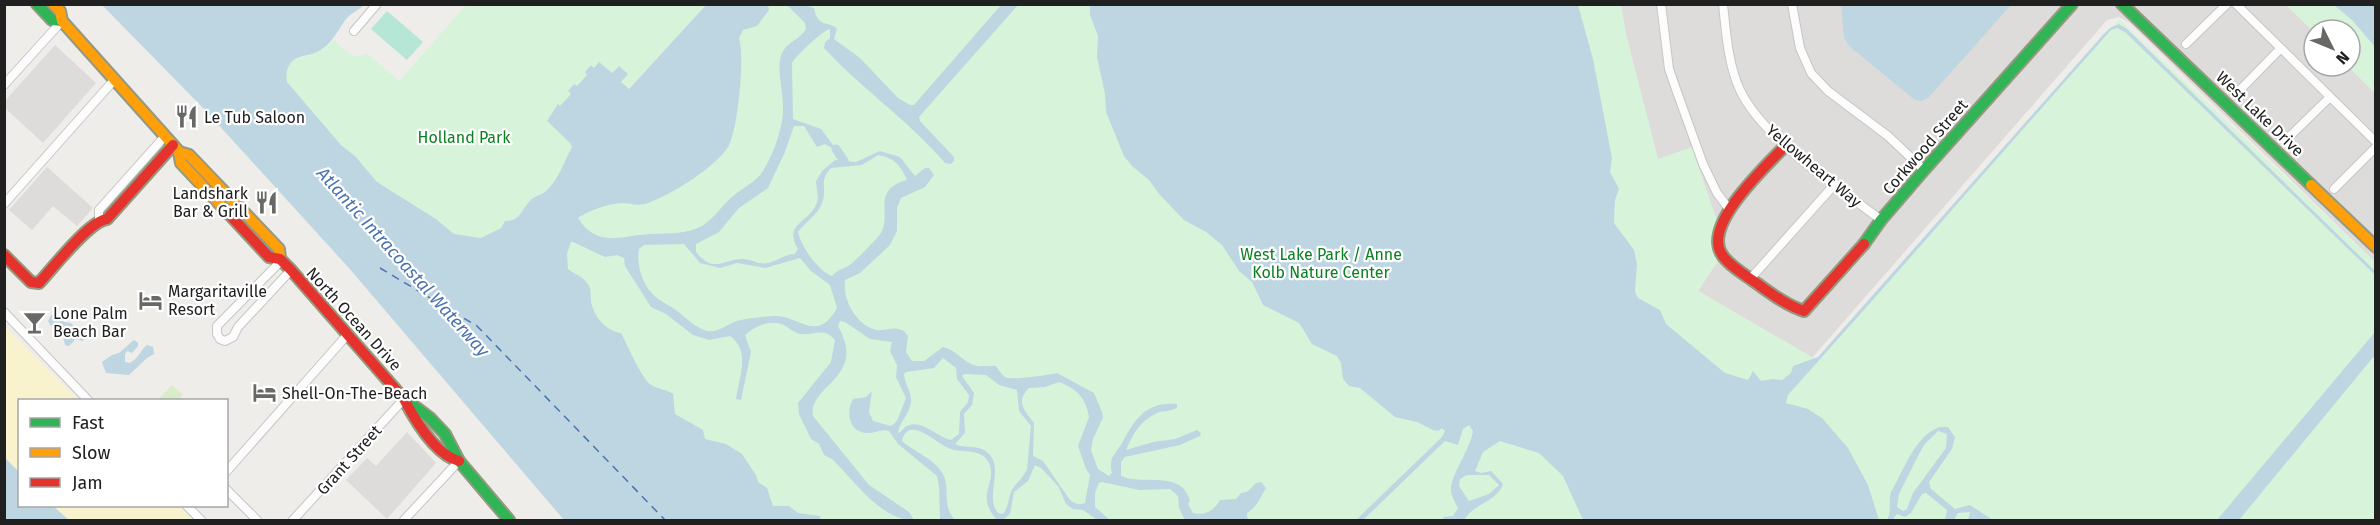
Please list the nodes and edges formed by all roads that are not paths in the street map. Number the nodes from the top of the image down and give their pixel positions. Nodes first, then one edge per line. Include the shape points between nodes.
1 (37, 4) edge
2 (53, 4) edge
3 (377, 4) edge
4 (1661, 4) edge
5 (1723, 4) edge
6 (1792, 4) edge
7 (2072, 4) edge
8 (2227, 4) edge
9 (2236, 4) edge
10 (2126, 5) edge
11 (62, 21) junction
12 (354, 31) dead end
13 (2187, 44) dead end
14 (2280, 49) junction
15 (115, 79) junction
16 (4, 85) edge
17 (2237, 93) dead end
18 (2330, 97) junction
19 (165, 136) junction
20 (2286, 140) dead end
21 (2376, 145) edge
22 (1785, 146) junction
23 (176, 148) junction
24 (1924, 170) junction
25 (1835, 184) junction
26 (2334, 189) dead end
27 (4, 204) edge
28 (1729, 209) junction
29 (99, 220) junction
30 (1881, 220) junction
31 (2376, 247) edge
32 (4, 255) edge
33 (281, 260) junction
34 (291, 270) junction
35 (1751, 278) junction
36 (4, 312) edge
37 (227, 318) junction
38 (238, 327) junction
39 (348, 334) junction
40 (87, 399) edge
41 (404, 399) junction
42 (459, 461) junction
43 (228, 470) edge
44 (228, 491) edge
45 (188, 507) edge
46 (201, 520) edge
47 (257, 520) edge
48 (293, 520) edge
49 (404, 520) edge
50 (509, 520) edge

1 - 11 street, North Ocean Drive via 52,20
2 - 11 street, North Ocean Drive
3 - 12 street
4 - 28 street via 1669,69 1703,164
5 - 22 street, Yellowheart Way via 1740,90 1752,111
6 - 24 street via 1800,48 1811,73
7 - 24 street, Corkwood Street
8 - 13 street
9 - 14 street
10 - 31 street, West Lake Drive
11 - 15 street, North Ocean Drive
11 - 16 street
14 - 17 street
14 - 18 street
15 - 19 street, North Ocean Drive
15 - 27 street
18 - 20 street
18 - 21 street
19 - 23 street, North Ocean Drive
19 - 29 street via 99,210
21 - 26 street
22 - 25 street, Yellowheart Way
22 - 28 street
23 - 29 street via 107,219
23 - 33 street, North Ocean Drive via 182,163 269,257
24 - 30 street, Corkwood Street
25 - 30 street, Yellowheart Way
25 - 35 street
28 - 35 street via 1720,224 1719,250
29 - 32 street via 37,284
30 - 35 street, Corkwood Street via 1861,249 1804,311
33 - 34 street, North Ocean Drive
33 - 37 street
34 - 38 street
34 - 39 street, North Ocean Drive
36 - 40 street
37 - 38 street
37 - 38 street via 216,328 220,339 230,339
39 - 41 street, North Ocean Drive
39 - 43 street
41 - 42 street, North Ocean Drive via 424,412 456,450
41 - 48 street, Grant Street
42 - 49 street
42 - 50 street, North Ocean Drive
44 - 47 street
45 - 46 street

